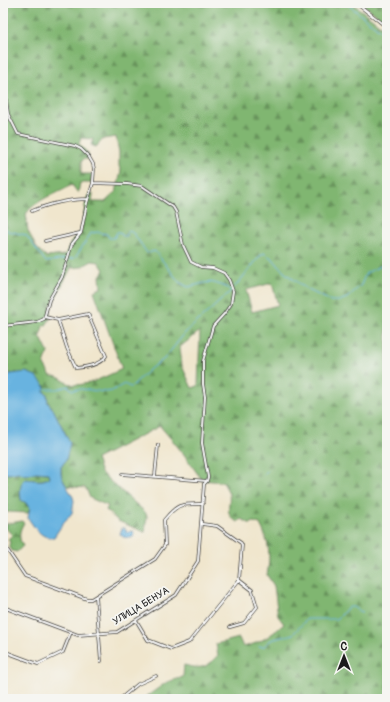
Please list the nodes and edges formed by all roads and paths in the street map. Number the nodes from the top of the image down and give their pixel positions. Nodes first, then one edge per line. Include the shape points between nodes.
1 (356, 3) edge
2 (387, 27) edge
3 (3, 56) edge
4 (93, 183) junction
5 (88, 199) junction
6 (32, 211) dead end
7 (81, 233) junction
8 (45, 241) dead end
9 (45, 317) junction
10 (58, 320) junction
11 (3, 326) edge
12 (158, 445) dead end
13 (122, 474) dead end
14 (155, 476) junction
15 (207, 481) junction
16 (203, 504) junction
17 (202, 524) junction
18 (3, 546) edge
19 (239, 580) junction
20 (96, 596) junction
21 (4, 607) edge
22 (3, 613) edge
23 (136, 620) junction
24 (230, 627) dead end
25 (71, 632) junction
26 (99, 633) junction
27 (3, 651) edge
28 (101, 661) dead end
29 (156, 676) dead end
30 (120, 699) edge

1 - 2 street
3 - 4 street via 8,114 18,134 70,144 81,149 93,164
4 - 5 street
4 - 15 street via 142,186 173,207 183,245 191,262 202,267 218,269 230,283 233,294 230,304 213,326 203,361 205,397 202,443
5 - 6 street via 47,205
5 - 7 street
7 - 8 street
7 - 9 street via 72,244 62,277 49,300
9 - 10 street
9 - 11 street via 37,322
10 - 10 street via 76,368 94,365 105,358 88,314
12 - 14 street
13 - 14 street
14 - 15 street
15 - 16 street, УЛИЦА БЕНУА via 204,484
16 - 17 street, УЛИЦА БЕНУА
16 - 20 street via 178,506 164,520 165,545 155,559
17 - 19 street via 217,526 241,543
17 - 23 street, УЛИЦА БЕНУА via 198,560 176,595
18 - 20 street via 25,576 87,599
19 - 23 street via 189,642 171,649 148,640
19 - 24 street via 252,590 257,607 244,623
20 - 26 street
21 - 22 street
21 - 25 street, УЛИЦА БЕНУА
23 - 26 street, УЛИЦА БЕНУА via 117,632
25 - 26 street, УЛИЦА БЕНУА via 78,635
25 - 27 street via 63,652 38,664
26 - 28 street
29 - 30 street via 138,684

